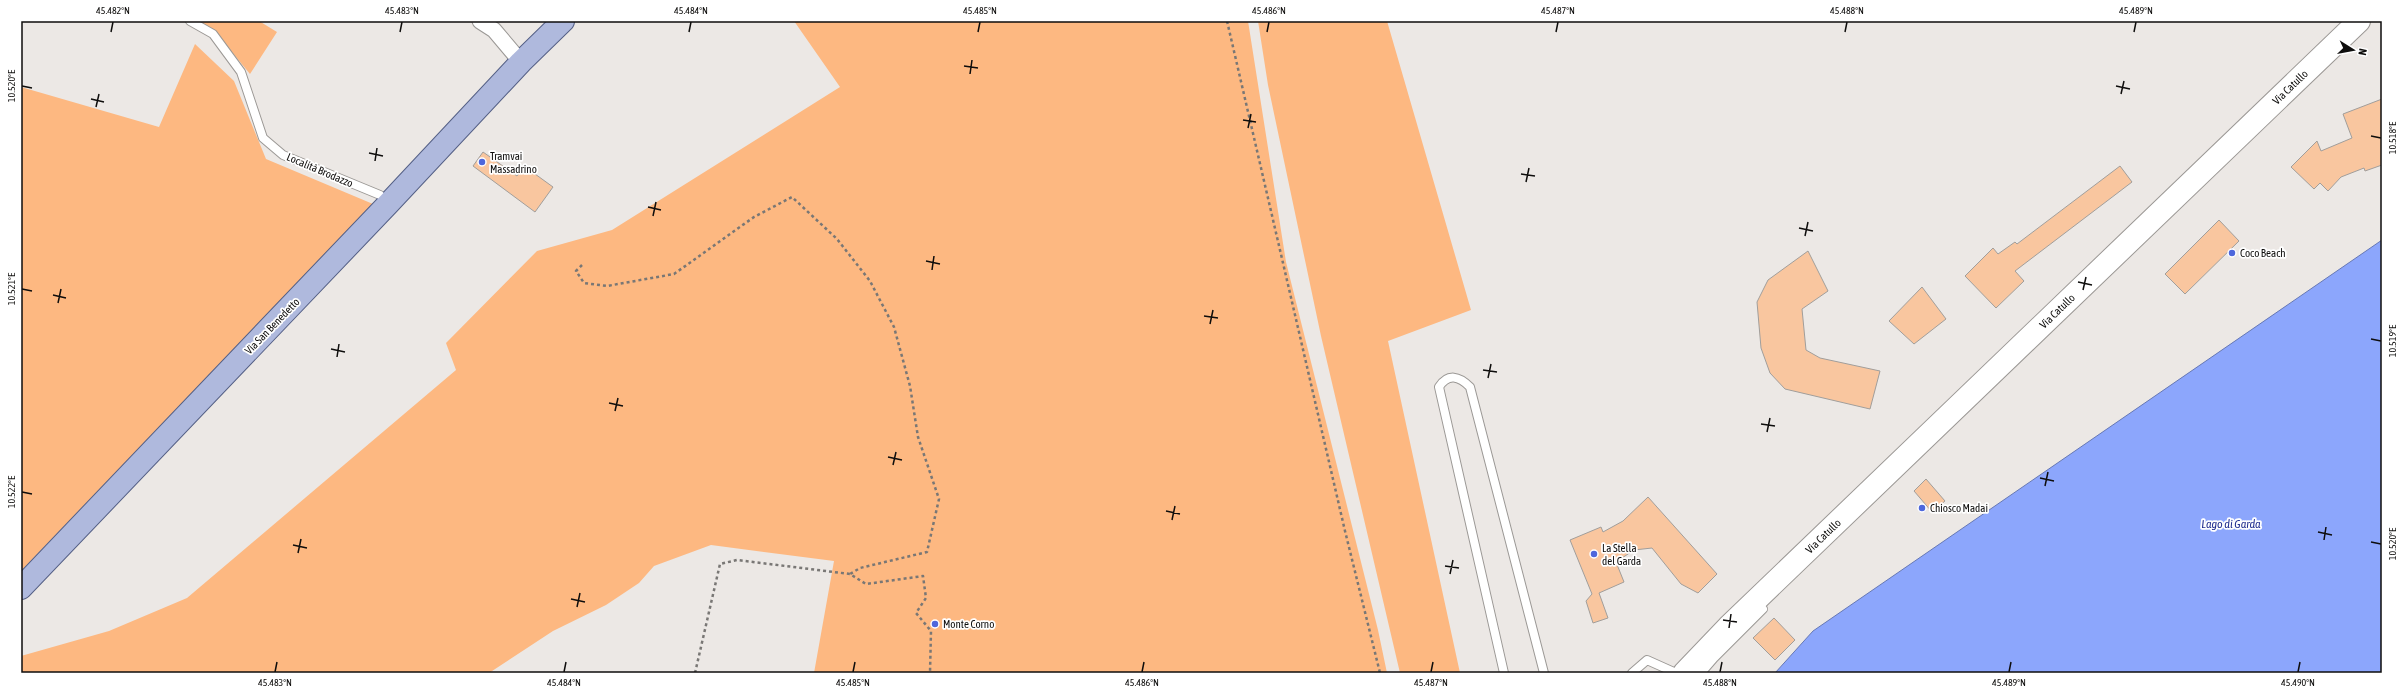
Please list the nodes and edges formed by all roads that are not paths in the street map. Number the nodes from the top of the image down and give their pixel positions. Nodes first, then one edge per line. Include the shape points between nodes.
1 (190, 21) edge
2 (480, 21) edge
3 (563, 21) edge
4 (2359, 21) edge
5 (518, 59) junction
6 (384, 199) junction
7 (21, 588) edge
8 (1763, 609) dead end
9 (1710, 654) junction
10 (1504, 673) edge
11 (1544, 673) edge
12 (1632, 673) edge
13 (1676, 673) edge
14 (1684, 673) edge
15 (1701, 673) edge

1 - 6 lane, Località Brodazzo via 213,34 241,72 263,138 283,155
2 - 5 street via 494,30
3 - 5 main road, Via San Benedetto
4 - 9 street, Via Catullo via 1772,585
5 - 6 main road, Via San Benedetto
6 - 7 main road, Via San Benedetto
8 - 9 lane
9 - 14 street, Via Catullo
9 - 15 lane
10 - 11 lane via 1439,387 1452,376 1462,378 1470,387
12 - 13 lane via 1646,660

